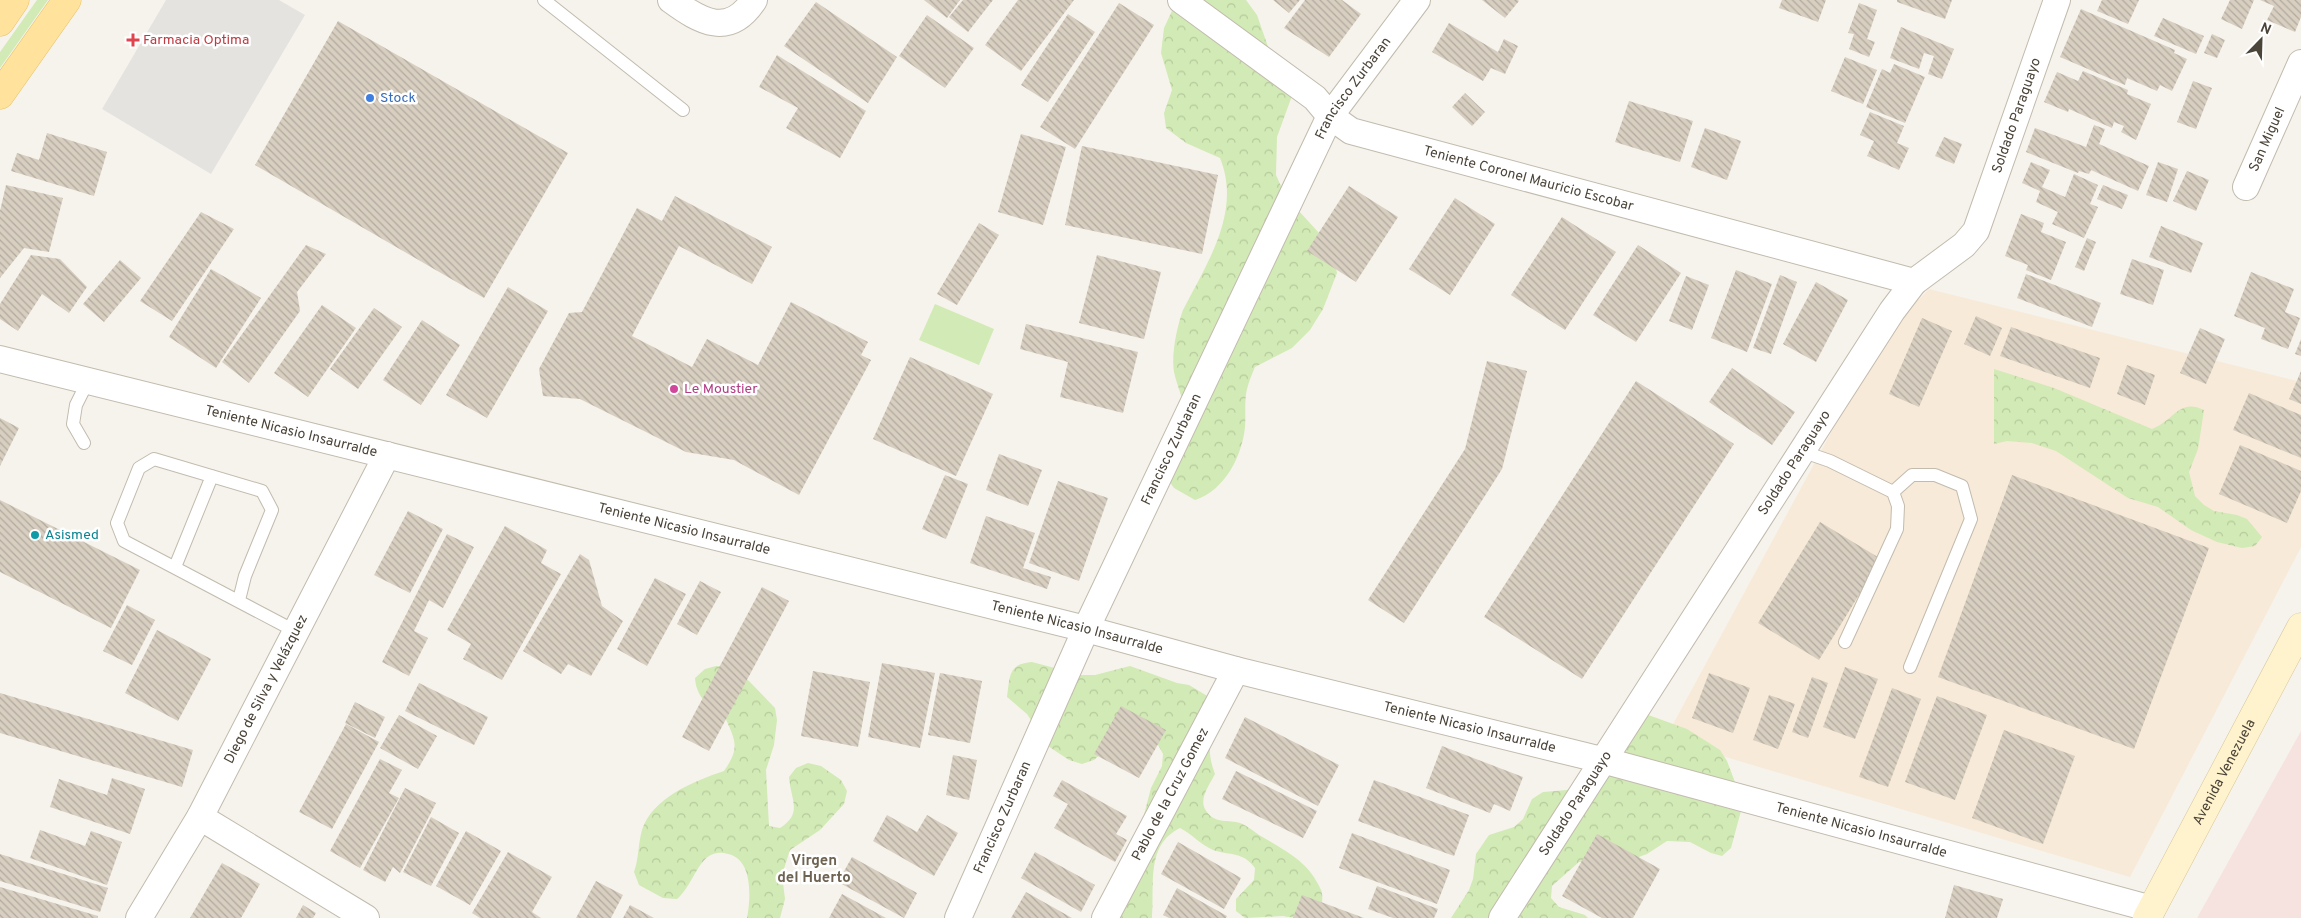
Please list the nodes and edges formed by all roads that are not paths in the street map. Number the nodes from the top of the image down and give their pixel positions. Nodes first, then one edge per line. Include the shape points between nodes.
1 (15, 0) edge
2 (66, 0) edge
3 (544, 0) edge
4 (671, 0) edge
5 (754, 0) edge
6 (1181, 0) edge
7 (1417, 0) edge
8 (2057, 0) edge
9 (0, 22) edge
10 (2301, 63) edge
11 (0, 95) edge
12 (683, 110) dead end
13 (1330, 116) junction
14 (2246, 187) dead end
15 (1914, 282) junction
16 (0, 359) edge
17 (88, 381) junction
18 (84, 442) dead end
19 (1801, 451) junction
20 (387, 455) junction
21 (212, 476) junction
22 (1893, 492) junction
23 (175, 567) junction
24 (239, 600) junction
25 (2301, 627) edge
26 (1086, 629) junction
27 (296, 631) junction
28 (1844, 642) dead end
29 (1910, 667) dead end
30 (1236, 670) junction
31 (1602, 760) junction
32 (200, 817) junction
33 (2149, 913) edge
34 (138, 918) edge
35 (366, 918) edge
36 (958, 918) edge
37 (1105, 918) edge
38 (1502, 918) edge

1 - 9 main road
2 - 11 main road
3 - 12 lane
4 - 5 street via 706,21 724,23 745,13
6 - 13 street, Teniente Coronel Mauricio Escobar via 1315,98
7 - 13 street, Francisco Zurbaran
8 - 15 street, Soldado Paraguayo via 1976,231 1964,246
10 - 14 street, San Miguel
13 - 15 street, Teniente Coronel Mauricio Escobar via 1351,131
13 - 26 street, Francisco Zurbaran
15 - 19 street, Soldado Paraguayo
16 - 17 street, Teniente Nicasio Insaurralde
17 - 18 lane via 76,405 74,424
17 - 20 street, Teniente Nicasio Insaurralde
19 - 22 lane
19 - 31 street, Soldado Paraguayo
20 - 26 street, Teniente Nicasio Insaurralde
20 - 27 street, Diego de Silva y Velázquez
21 - 23 lane
21 - 23 lane via 154,459 139,468 117,522 124,541
21 - 24 lane via 262,491 272,510 245,576
22 - 28 lane via 1898,506 1897,529
22 - 29 lane via 1912,475 1935,475 1962,486 1971,519
23 - 24 lane
24 - 27 lane
25 - 33 main road, Avenida Venezuela
26 - 30 street, Teniente Nicasio Insaurralde
26 - 36 street, Francisco Zurbaran
27 - 32 street, Diego de Silva y Velázquez
30 - 31 street, Teniente Nicasio Insaurralde
30 - 37 street, Pablo de la Cruz Gomez
31 - 33 street, Teniente Nicasio Insaurralde
31 - 38 street, Soldado Paraguayo
32 - 34 street, Diego de Silva y Velázquez
32 - 35 street

